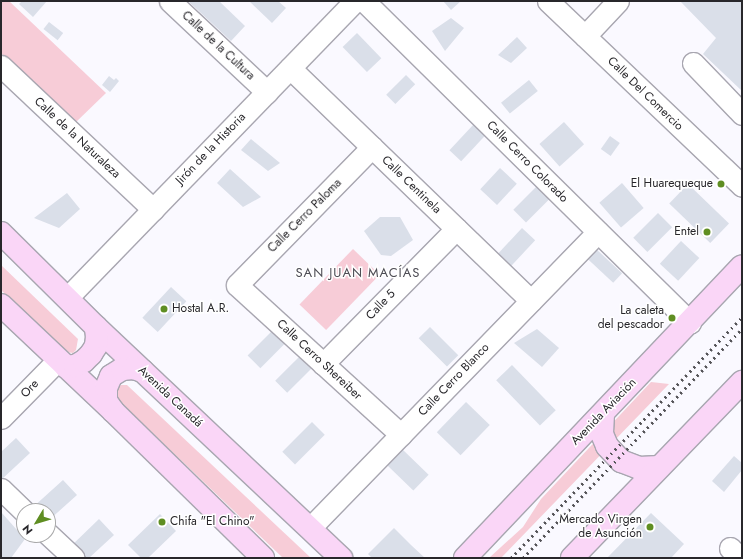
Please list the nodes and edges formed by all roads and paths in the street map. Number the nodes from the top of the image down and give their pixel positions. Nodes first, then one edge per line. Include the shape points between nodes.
1 (170, 1) edge
2 (355, 1) edge
3 (364, 1) edge
4 (548, 1) edge
5 (618, 1) edge
6 (585, 36) junction
7 (693, 63) dead end
8 (1, 66) edge
9 (290, 68) junction
10 (267, 92) junction
11 (742, 114) edge
12 (372, 148) junction
13 (740, 182) edge
14 (153, 209) junction
15 (456, 229) junction
16 (598, 232) junction
17 (1, 233) edge
18 (742, 266) edge
19 (237, 285) joint
20 (67, 298) junction
21 (531, 301) junction
22 (1, 305) edge
23 (690, 322) junction
24 (96, 327) junction
25 (62, 363) junction
26 (323, 364) junction
27 (143, 371) junction
28 (742, 382) edge
29 (113, 411) junction
30 (603, 414) junction
31 (1, 418) edge
32 (401, 435) junction
33 (659, 467) junction
34 (1, 489) edge
35 (16, 503) edge
36 (310, 528) junction
37 (56, 541) edge
38 (74, 558) edge
39 (263, 558) edge
40 (341, 558) edge
41 (465, 558) edge
42 (572, 558) edge

1 - 10 street, Calle de la Cultura
2 - 9 street, Jirón de la Historia
3 - 16 street, Calle Cerro Colorado
4 - 6 street, Calle Del Comercio
5 - 6 street
6 - 13 street, Calle Del Comercio
7 - 11 street
8 - 14 street, Calle de la Naturaleza
9 - 10 street, Jirón de la Historia
9 - 12 street, Calle Centinela
10 - 14 street, Jirón de la Historia
12 - 15 street, Calle Centinela
12 - 19 street, Calle Cerro Paloma
14 - 20 street, Jirón de la Historia
15 - 21 street, Calle Centinela
15 - 26 street, Calle 5
16 - 21 street, Calle Cerro Blanco
16 - 23 street, Calle Cerro Colorado
17 - 20 main road, Avenida Canadá
18 - 23 main road, Avenida Aviación
19 - 26 street, Calle Cerro Shereiber
20 - 24 main road, Avenida Canadá
21 - 32 street, Calle Cerro Blanco
22 - 25 main road
23 - 30 main road, Avenida Aviación
24 - 25 main road via 98,337 91,354 76,366
24 - 27 main road, Avenida Canadá
25 - 29 main road
25 - 31 street, Ore
26 - 32 street, Calle Cerro Shereiber
27 - 29 main road via 133,368 122,369 111,376 106,388 106,401
27 - 36 main road, Avenida Canadá
28 - 33 main road
29 - 39 main road
30 - 33 main road via 602,434 607,446 621,461 639,468
30 - 41 main road, Avenida Aviación
32 - 36 street, Calle Cerro Blanco
33 - 42 main road
34 - 35 street
36 - 40 main road, Avenida Canadá
37 - 38 street

